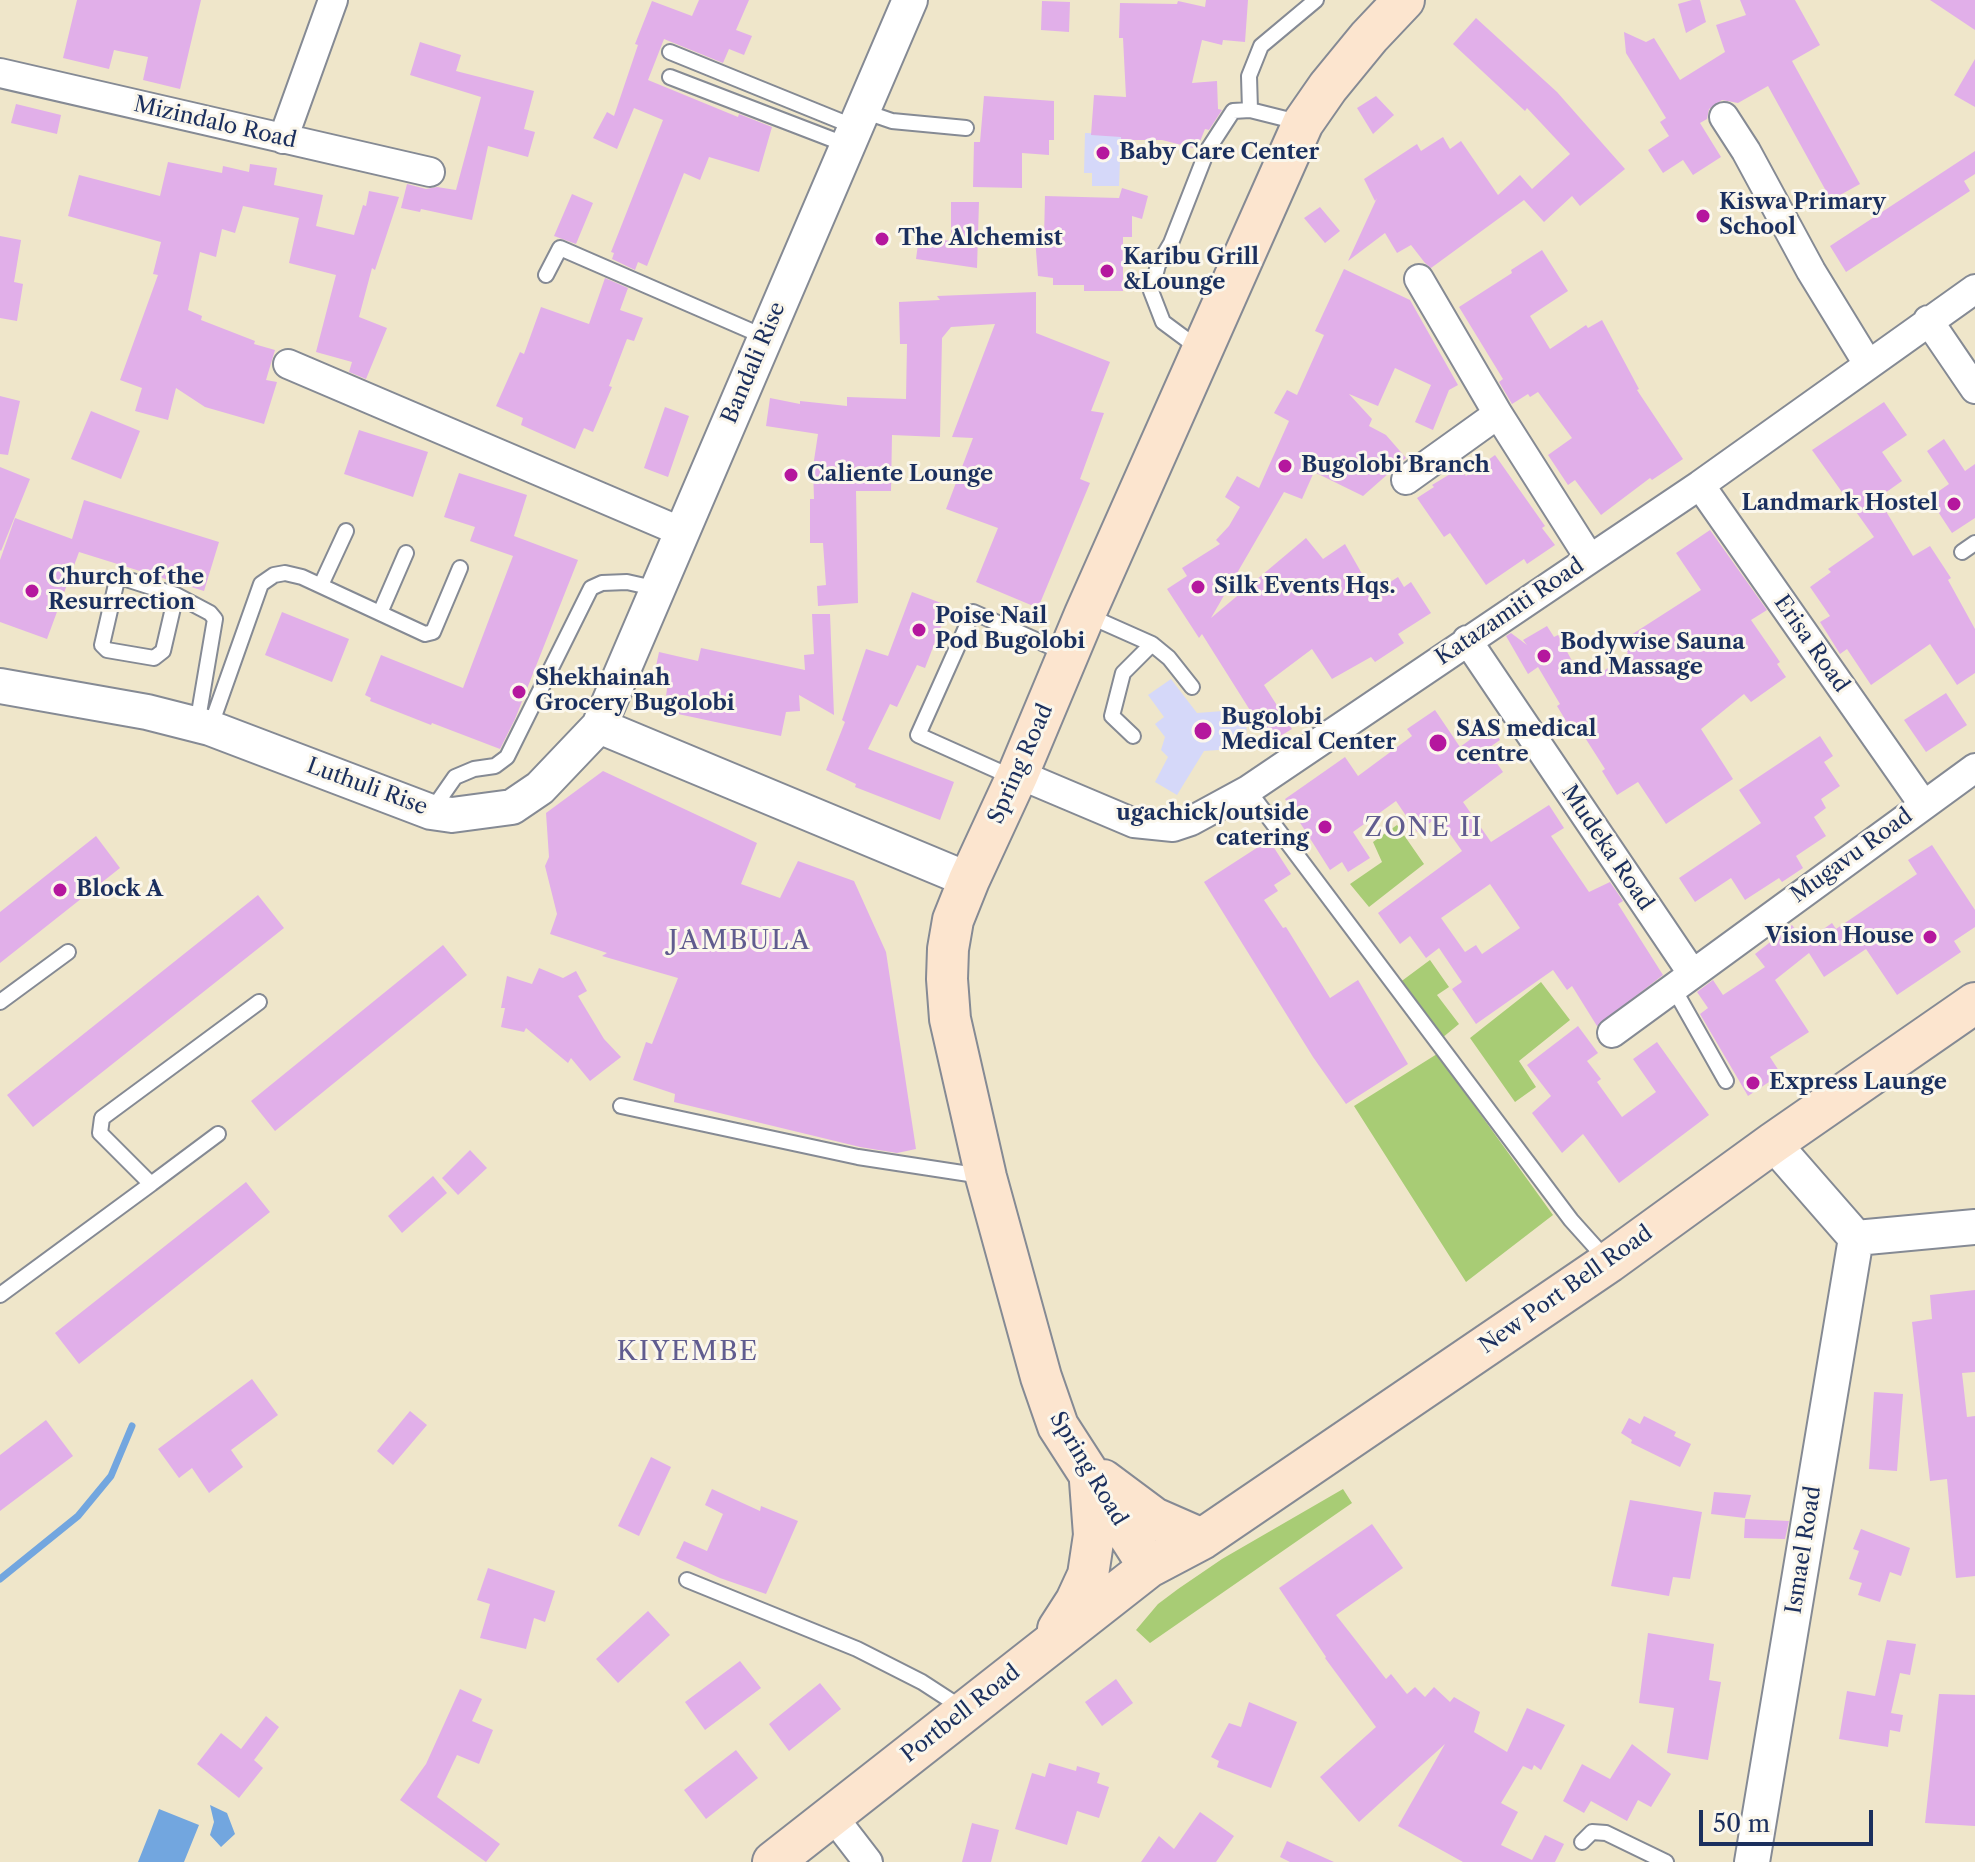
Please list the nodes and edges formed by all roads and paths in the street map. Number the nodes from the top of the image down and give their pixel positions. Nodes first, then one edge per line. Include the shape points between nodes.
1 (333, 0) edge
2 (910, 0) edge
3 (1316, 0) edge
4 (1404, 0) edge
5 (670, 52) dead end
6 (0, 73) edge
7 (670, 77) dead end
8 (1250, 110) junction
9 (1724, 117) dead end
10 (1303, 123) junction
11 (855, 128) junction
12 (966, 128) dead end
13 (283, 139) junction
14 (430, 172) dead end
15 (546, 275) dead end
16 (1419, 279) dead end
17 (1975, 289) edge
18 (1928, 320) junction
19 (765, 337) junction
20 (1201, 351) junction
21 (288, 364) dead end
22 (1868, 364) junction
23 (1975, 389) edge
24 (1498, 414) junction
25 (1406, 480) dead end
26 (1700, 485) junction
27 (346, 531) dead end
28 (682, 532) junction
29 (1975, 543) edge
30 (1962, 552) dead end
31 (406, 553) dead end
32 (1590, 559) junction
33 (460, 568) dead end
34 (321, 585) junction
35 (658, 589) junction
36 (176, 595) junction
37 (380, 613) junction
38 (1085, 614) junction
39 (1467, 640) junction
40 (1152, 644) junction
41 (1068, 655) junction
42 (0, 686) edge
43 (1192, 687) dead end
44 (203, 726) junction
45 (599, 726) junction
46 (1133, 736) dead end
47 (1975, 768) edge
48 (1017, 777) junction
49 (1248, 790) junction
50 (1923, 804) junction
51 (431, 812) junction
52 (969, 880) junction
53 (68, 952) dead end
54 (1683, 981) junction
55 (0, 1002) edge
56 (259, 1002) dead end
57 (1975, 1003) edge
58 (1612, 1033) dead end
59 (1726, 1081) dead end
60 (621, 1106) dead end
61 (218, 1134) dead end
62 (1773, 1143) junction
63 (986, 1177) junction
64 (151, 1184) junction
65 (1975, 1227) edge
66 (1856, 1238) junction
67 (1609, 1262) junction
68 (0, 1295) edge
69 (1084, 1469) junction
70 (1202, 1539) junction
71 (1149, 1567) junction
72 (687, 1580) dead end
73 (1045, 1649) junction
74 (966, 1710) junction
75 (831, 1814) junction
76 (1582, 1842) dead end
77 (773, 1862) edge
78 (868, 1862) edge
79 (1666, 1862) edge
80 (1752, 1862) edge

1 - 13 street
2 - 11 street, Bandali Rise
3 - 8 lane via 1261,46 1249,76
4 - 10 main road, Spring Road
5 - 11 lane
6 - 13 street, Mizindalo Road
7 - 11 lane
8 - 10 lane
8 - 20 lane via 1233,111 1207,151 1151,291 1163,322
9 - 22 street
10 - 20 main road, Spring Road
11 - 12 lane via 892,121
11 - 19 street, Bandali Rise
13 - 14 street, Mizindalo Road
15 - 19 lane via 560,248
16 - 24 street
17 - 18 street, Katazamiti Road
18 - 22 street, Katazamiti Road
18 - 23 street
19 - 28 street, Bandali Rise
20 - 38 main road, Spring Road
21 - 28 street
22 - 26 street, Katazamiti Road
24 - 25 street
24 - 32 street
26 - 32 street, Katazamiti Road
26 - 50 street, Erisa Road
27 - 34 lane
28 - 35 street, Bandali Rise
29 - 30 lane
31 - 37 lane
32 - 39 street, Katazamiti Road
33 - 37 lane via 433,632 425,634
34 - 37 lane
34 - 44 lane via 285,573 261,584
35 - 45 street, Bandali Rise
35 - 51 lane via 627,582 591,588 507,757 495,766 455,777
36 - 36 lane via 163,651 154,658 102,645 117,580
36 - 44 lane via 215,619
38 - 40 lane
38 - 41 main road, Spring Road
39 - 49 street, Katazamiti Road
39 - 54 street, Mudeka Road
40 - 43 lane
40 - 46 lane via 1123,673 1112,716
41 - 48 main road, Spring Road
41 - 48 lane via 973,612 918,735
42 - 44 street, Luthuli Rise
44 - 51 street, Luthuli Rise
45 - 51 street, Luthuli Rise via 540,788 512,807 452,815
45 - 52 street
47 - 50 street, Mugavu Road
48 - 49 street, Katazamiti Road via 1157,827 1191,821
48 - 52 main road, Spring Road
49 - 67 lane via 1571,1220
50 - 54 street, Mugavu Road
52 - 63 main road, Spring Road via 953,920 947,979 950,1019
53 - 55 lane
54 - 58 street
54 - 59 lane
56 - 64 lane via 102,1118 100,1133
57 - 62 main road, New Port Bell Road
60 - 63 lane via 858,1157
61 - 64 lane
62 - 66 street
62 - 67 main road, New Port Bell Road
63 - 69 main road, Spring Road via 1041,1377 1058,1426
64 - 68 lane
65 - 66 street
66 - 80 street, Ismael Road
67 - 70 main road, New Port Bell Road
69 - 70 main road via 1154,1518
69 - 71 main road, Spring Road
69 - 73 main road via 1094,1535 1088,1575
70 - 71 main road, New Port Bell Road
71 - 73 main road, Portbell Road
72 - 74 lane via 857,1649
73 - 74 main road, Portbell Road
74 - 75 main road, Portbell Road
75 - 77 main road, Portbell Road
75 - 78 street
76 - 79 lane via 1592,1832 1606,1833

